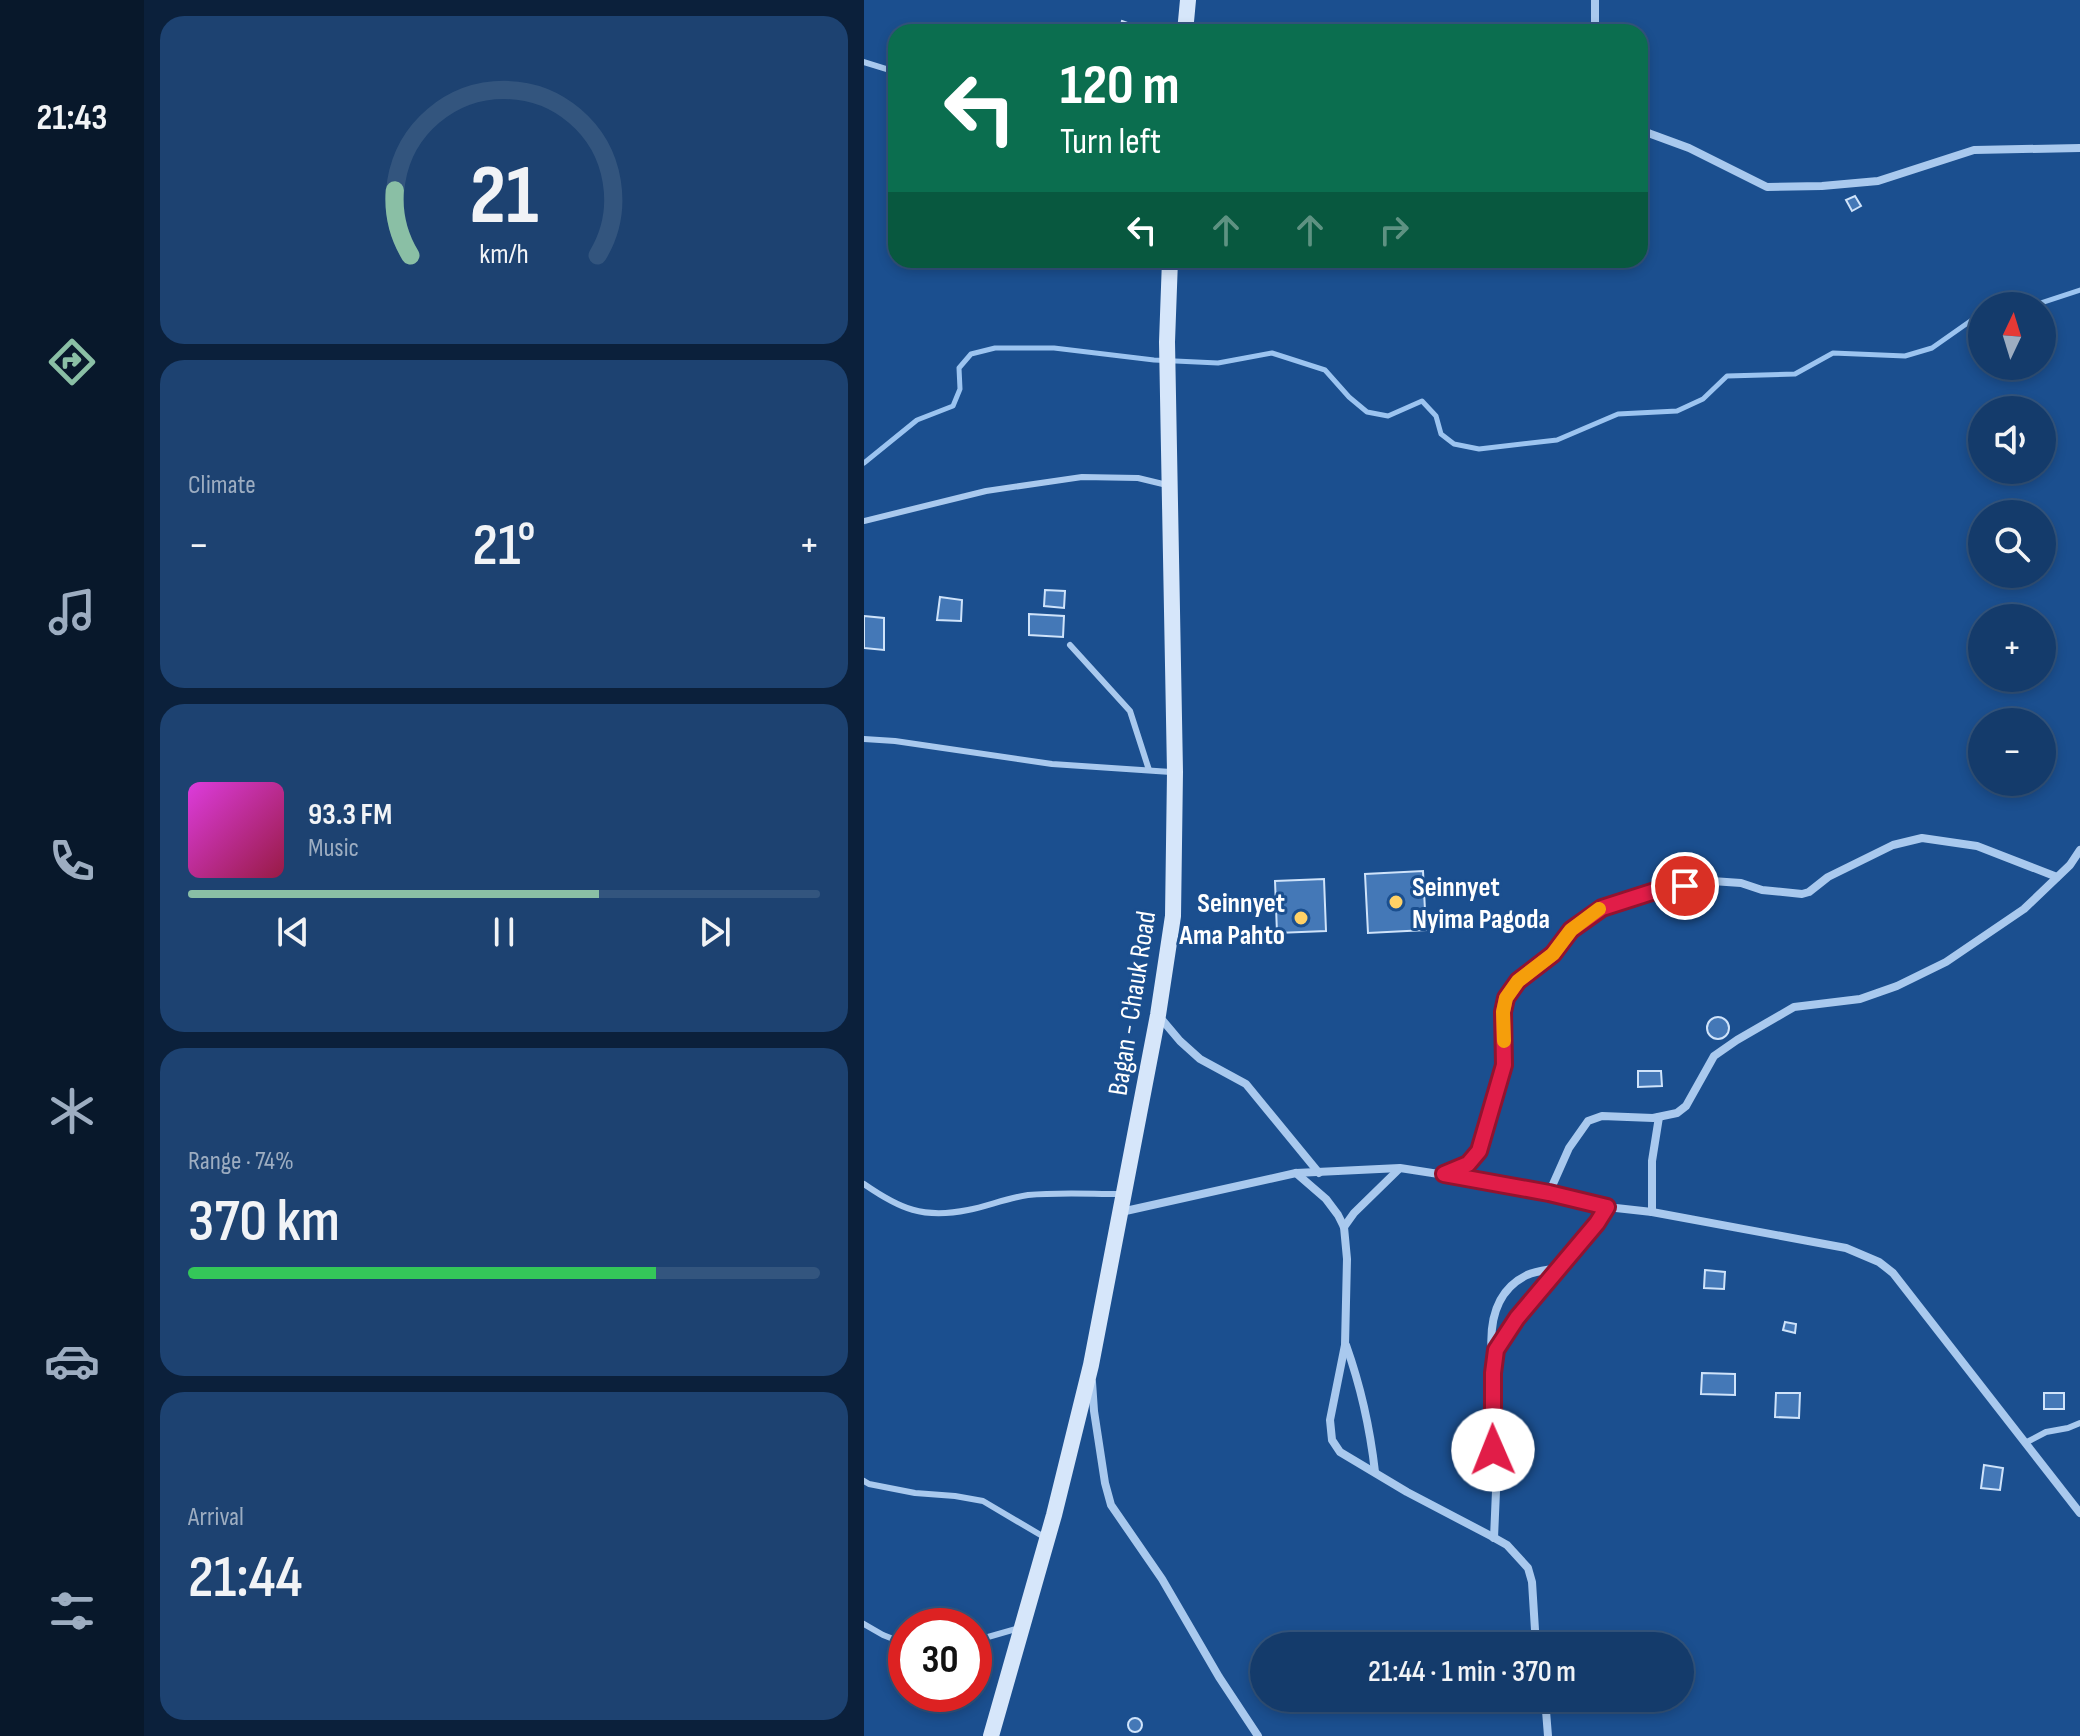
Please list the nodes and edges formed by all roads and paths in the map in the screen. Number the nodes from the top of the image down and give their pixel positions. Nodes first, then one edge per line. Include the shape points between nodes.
1 (1188, 0) edge
2 (1595, 0) edge
3 (1186, 24) edge
4 (1595, 24) edge
5 (864, 62) edge
6 (888, 70) edge
7 (1648, 133) edge
8 (2080, 148) edge
9 (1170, 268) edge
10 (1171, 486) junction
11 (864, 521) edge
12 (1070, 645) dead end
13 (864, 739) edge
14 (1149, 770) junction
15 (1175, 772) junction
16 (2080, 850) edge
17 (2057, 877) junction
18 (1158, 1015) junction
19 (1659, 1117) junction
20 (1400, 1168) junction
21 (1296, 1173) junction
22 (1319, 1173) junction
23 (1444, 1174) junction
24 (864, 1184) edge
25 (1549, 1193) junction
26 (1124, 1194) junction
27 (1607, 1207) junction
28 (1120, 1212) junction
29 (1652, 1212) junction
30 (1344, 1227) junction
31 (1559, 1268) junction
32 (1345, 1345) junction
33 (1091, 1365) junction
34 (1493, 1373) junction
35 (2080, 1423) edge
36 (2025, 1443) junction
37 (1375, 1472) junction
38 (864, 1481) edge
39 (2080, 1513) edge
40 (1494, 1538) junction
41 (1048, 1539) junction
42 (864, 1624) edge
43 (1023, 1627) junction
44 (1535, 1632) edge
45 (992, 1636) edge
46 (888, 1637) edge
47 (1546, 1712) edge
48 (991, 1736) edge
49 (1258, 1736) edge
50 (1548, 1736) edge

1 - 3 main road
2 - 4 street
5 - 6 lane
7 - 8 street via 1767,187 1878,181 1974,150
9 - 10 main road, Bagan - Chauk Road
10 - 11 lane via 1138,478 1082,477 986,491
10 - 15 main road, Bagan - Chauk Road
12 - 14 lane via 1130,711
13 - 14 lane via 1052,764
14 - 15 lane
15 - 18 main road, Bagan - Chauk Road via 1173,916
16 - 17 street
17 - 19 street via 2024,909 1934,968 1860,999 1794,1007 1737,1040 1714,1056 1686,1106
17 - 23 street via 1977,846 1922,838 1893,845 1802,894 1712,881 1658,890 1602,908 1571,930 1506,998 1504,1065 1479,1151 1468,1164
18 - 22 street via 1200,1059 1246,1084
18 - 26 main road, Bagan - Chauk Road
19 - 25 street via 1602,1116 1588,1121
19 - 29 street
20 - 22 street
20 - 23 street
20 - 30 street
21 - 22 street
21 - 28 street
21 - 30 street via 1326,1199
23 - 25 street
24 - 26 lane via 903,1207 931,1214 968,1211 1028,1195
25 - 27 street
26 - 28 main road, Bagan - Chauk Road
27 - 29 street
27 - 31 street
28 - 33 main road, Bagan - Chauk Road
29 - 36 street via 1846,1248 1879,1262
30 - 32 street
31 - 34 street via 1504,1337
31 - 34 street via 1527,1275 1505,1292 1490,1332
32 - 37 street via 1363,1400
32 - 37 street via 1330,1420 1332,1440 1340,1452
33 - 41 main road, Bagan - Chauk Road
33 - 49 street via 1111,1505
34 - 40 street
35 - 36 lane
36 - 39 street
37 - 40 street
38 - 41 lane via 983,1501
40 - 44 street via 1528,1568
41 - 43 main road, Bagan - Chauk Road
42 - 46 lane
43 - 45 lane
43 - 48 main road, Bagan - Chauk Road
47 - 50 street

